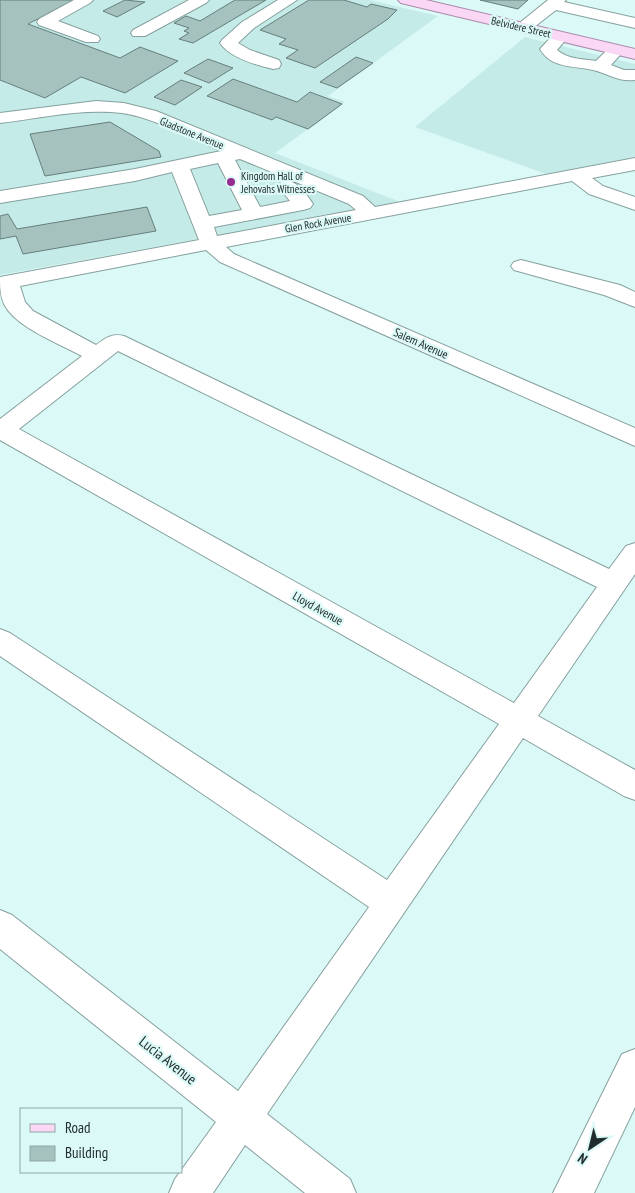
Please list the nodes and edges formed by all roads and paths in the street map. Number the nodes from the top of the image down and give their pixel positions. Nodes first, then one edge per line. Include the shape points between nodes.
1 (84, 0) edge
2 (164, 0) edge
3 (201, 0) edge
4 (289, 0) edge
5 (406, 0) edge
6 (555, 2) edge
7 (186, 8) junction
8 (635, 23) edge
9 (523, 28) junction
10 (139, 33) dead end
11 (560, 36) junction
12 (92, 39) dead end
13 (617, 50) junction
14 (635, 54) edge
15 (273, 64) dead end
16 (600, 66) junction
17 (635, 75) edge
18 (0, 118) edge
19 (232, 155) junction
20 (635, 164) edge
21 (179, 165) junction
22 (576, 175) junction
23 (288, 186) dead end
24 (0, 197) edge
25 (635, 204) edge
26 (254, 214) junction
27 (371, 214) junction
28 (206, 233) junction
29 (521, 266) dead end
30 (4, 282) edge
31 (635, 300) edge
32 (97, 355) junction
33 (0, 430) edge
34 (635, 438) edge
35 (635, 553) edge
36 (614, 583) junction
37 (0, 641) edge
38 (518, 720) junction
39 (635, 786) edge
40 (391, 902) junction
41 (0, 927) edge
42 (635, 1067) edge
43 (241, 1118) junction
44 (189, 1193) edge
45 (336, 1193) edge
46 (573, 1193) edge

1 - 12 street via 45,22
2 - 7 street
3 - 7 street
4 - 15 street via 248,25 228,43 244,54
5 - 9 main road, Belvidere Street
6 - 8 street
6 - 9 street
7 - 10 street
9 - 11 main road, Belvidere Street
11 - 13 main road, Belvidere Street
11 - 16 street via 548,49 551,56
13 - 14 main road, Belvidere Street
13 - 16 street
16 - 17 street via 617,75
18 - 19 street, Gladstone Avenue via 96,106 124,108 150,115
19 - 21 street
19 - 26 street
19 - 27 street, Gladstone Avenue via 356,200
20 - 22 street, Glen Rock Avenue
21 - 24 street
21 - 28 street
22 - 25 street via 596,190
22 - 27 street, Glen Rock Avenue
23 - 26 street via 303,204
26 - 28 street
27 - 28 street, Glen Rock Avenue
28 - 30 street, Glen Rock Avenue
28 - 34 street, Salem Avenue via 227,258
29 - 31 street via 612,290
30 - 32 street via 25,316
32 - 33 street
32 - 36 street via 116,341
33 - 38 street, Lloyd Avenue
35 - 36 street
36 - 38 street
37 - 40 street
38 - 39 street, Lloyd Avenue
38 - 40 street
40 - 43 street
41 - 43 street, Lucia Avenue
42 - 46 street
43 - 44 street
43 - 45 street, Lucia Avenue

